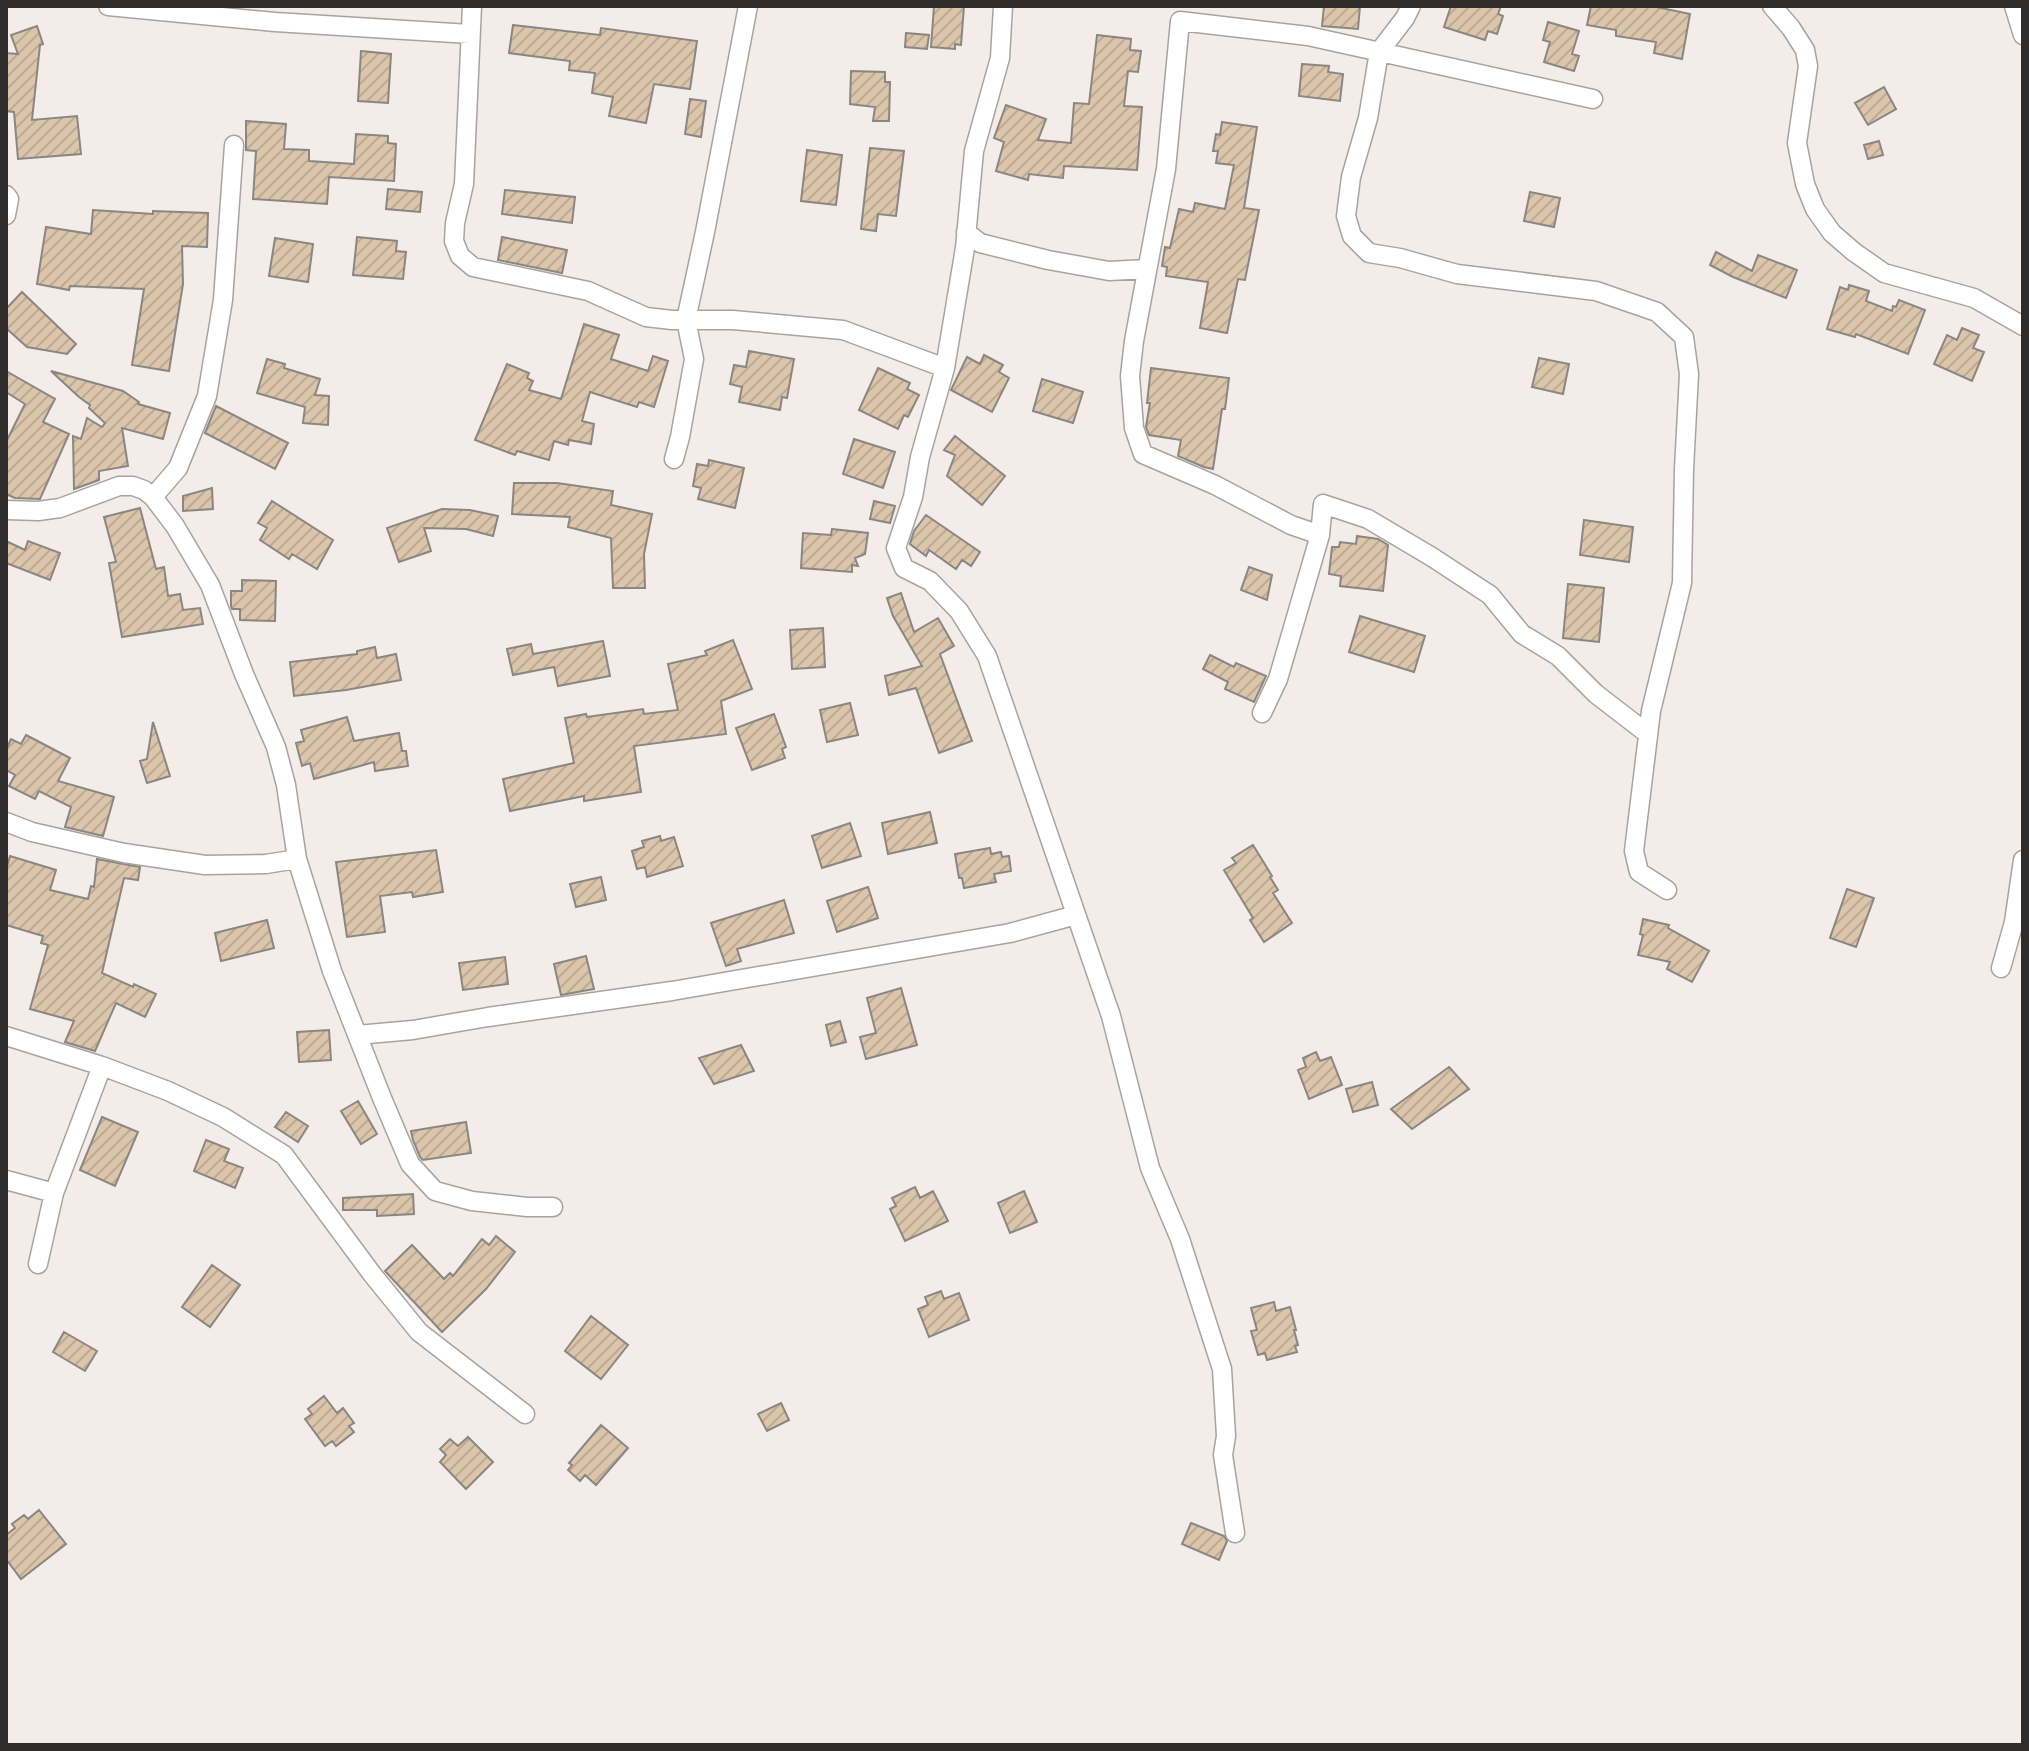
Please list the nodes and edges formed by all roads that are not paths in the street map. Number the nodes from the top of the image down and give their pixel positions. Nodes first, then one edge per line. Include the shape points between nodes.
1 (108, 6) edge
2 (472, 6) edge
3 (748, 6) edge
4 (1003, 6) edge
5 (1411, 6) edge
6 (1772, 6) edge
7 (2014, 6) edge
8 (1180, 13) edge
9 (470, 34) junction
10 (2023, 35) edge
11 (1379, 52) junction
12 (1593, 99) dead end
13 (234, 145) dead end
14 (6, 195) edge
15 (6, 215) edge
16 (966, 232) junction
17 (1147, 269) junction
18 (686, 320) junction
19 (2023, 326) edge
20 (945, 368) junction
21 (674, 459) dead end
22 (153, 497) junction
23 (6, 510) edge
24 (1320, 535) junction
25 (1262, 713) dead end
26 (1648, 734) junction
27 (6, 822) edge
28 (297, 859) junction
29 (2023, 860) edge
30 (1667, 890) dead end
31 (1076, 915) junction
32 (2001, 968) dead end
33 (357, 1035) junction
34 (6, 1036) edge
35 (102, 1066) junction
36 (6, 1180) edge
37 (54, 1193) junction
38 (553, 1207) dead end
39 (38, 1264) dead end
40 (525, 1414) dead end
41 (1235, 1533) dead end

1 - 9 street
2 - 9 street
3 - 18 street
4 - 16 street via 1000,58 974,151
5 - 11 street
6 - 19 street via 1805,50 1808,66 1797,143 1805,184 1832,233 1884,273 1974,298
7 - 10 street
8 - 11 street
8 - 17 street via 1166,169
9 - 18 street via 464,184 454,241 460,256 473,267 588,291 646,317
11 - 12 street
11 - 26 street via 1346,216 1352,236 1369,253 1457,274 1596,291 1657,312 1684,337 1689,374 1682,583
13 - 22 street via 223,300 207,396 178,468
14 - 15 street
16 - 17 street via 980,243 1048,260 1109,271
16 - 20 street
17 - 24 street via 1130,376 1134,428 1143,454
18 - 20 street via 843,330
18 - 21 street via 694,359
20 - 31 street via 896,548 904,568 930,581 959,611 987,656
22 - 23 street via 133,486 119,486 60,508
22 - 28 street via 210,585 276,747
24 - 25 street via 1278,679
24 - 26 street via 1323,504 1368,519 1432,557 1490,595 1522,634 1558,656
26 - 30 street via 1634,851 1639,872
27 - 28 street via 124,853 205,865
28 - 33 street
29 - 32 street
31 - 33 street via 1010,933 672,991
31 - 41 street via 1111,1016 1150,1168 1180,1239 1222,1369 1223,1455
33 - 38 street via 410,1164 435,1191 472,1201
34 - 35 street
35 - 37 street
35 - 40 street via 223,1117 284,1155 419,1332
36 - 37 street
37 - 39 street

